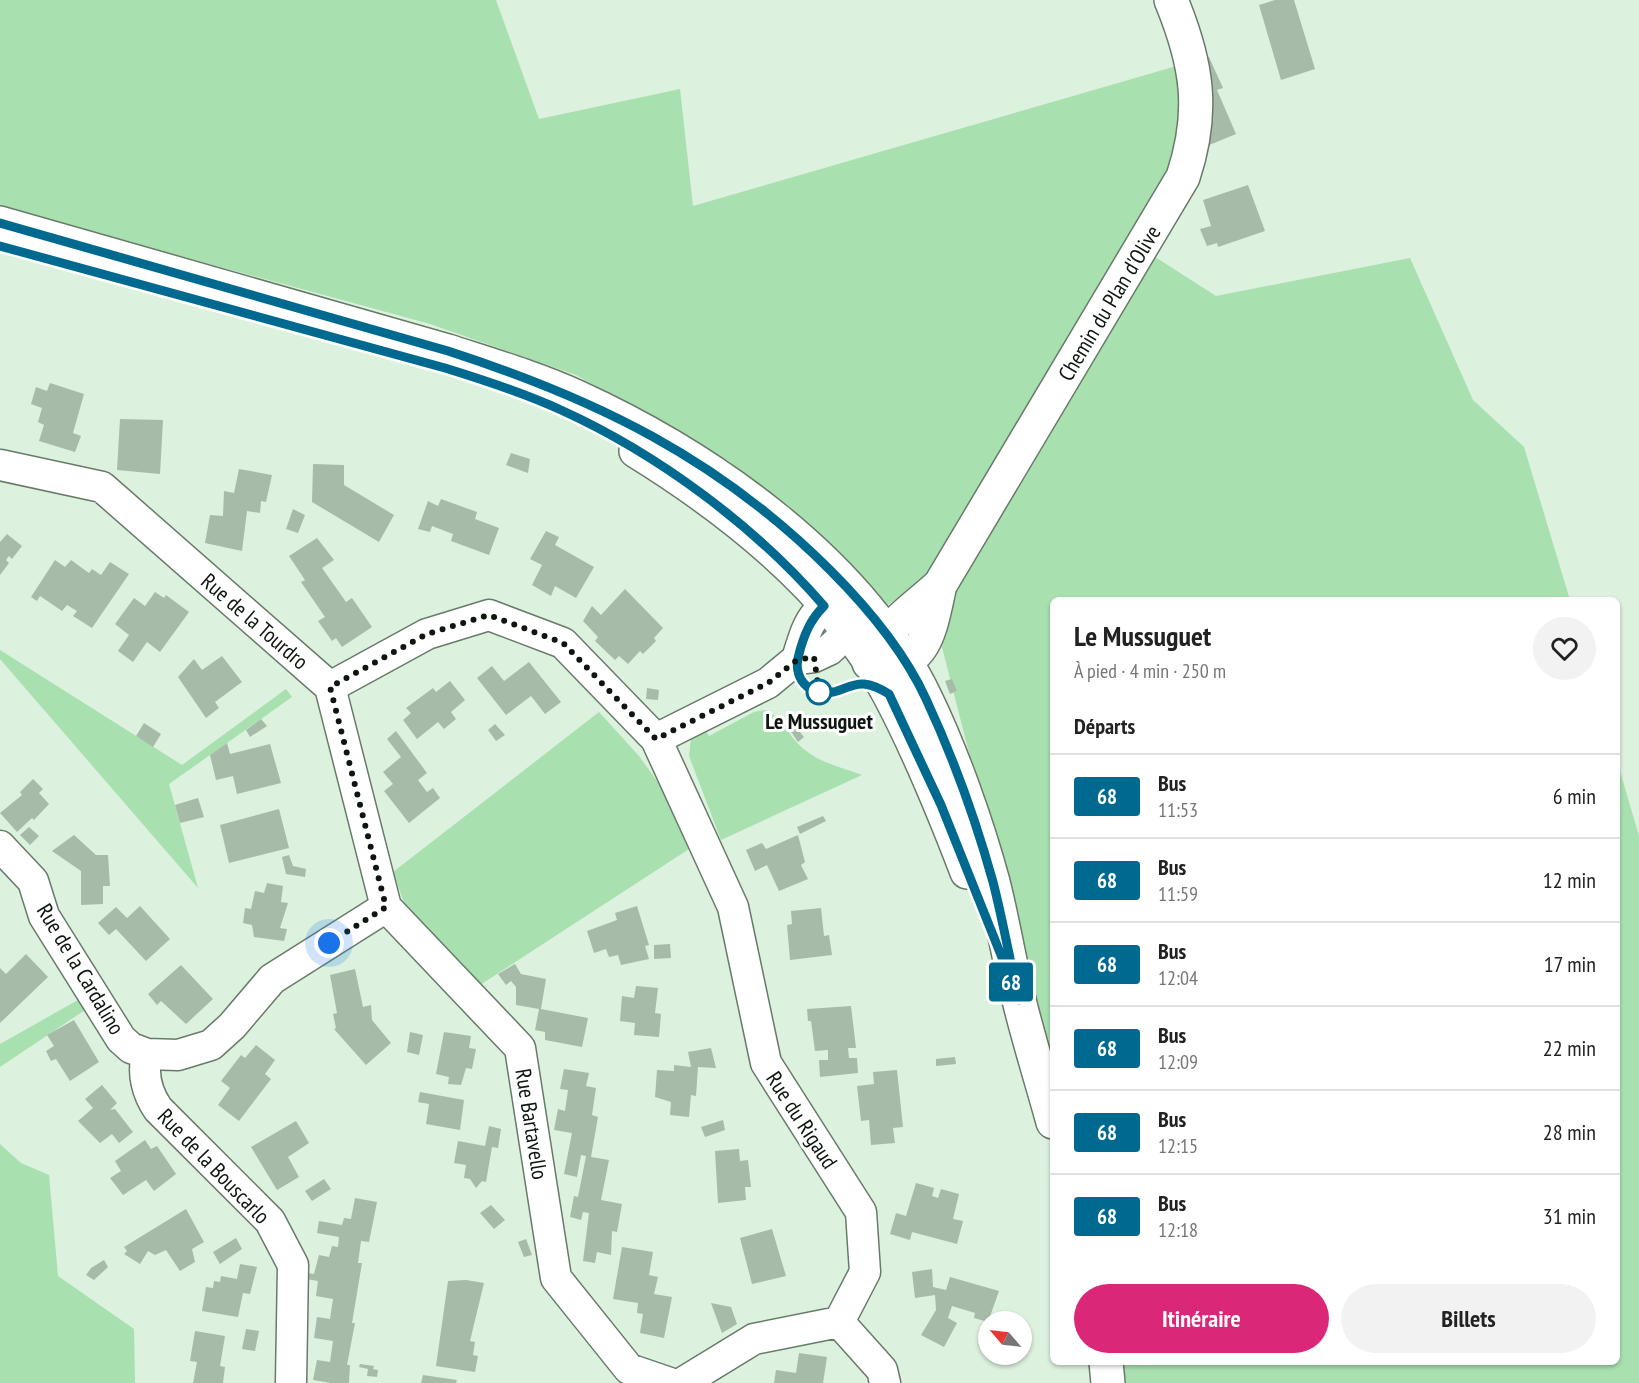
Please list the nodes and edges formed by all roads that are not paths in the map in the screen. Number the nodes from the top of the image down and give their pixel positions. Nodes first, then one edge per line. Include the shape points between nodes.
1 (1171, 0) edge
2 (0, 223) edge
3 (0, 246) edge
4 (0, 465) edge
5 (940, 585) junction
6 (861, 601) junction
7 (824, 606) junction
8 (848, 632) junction
9 (885, 634) junction
10 (797, 660) junction
11 (904, 662) junction
12 (869, 663) junction
13 (330, 687) junction
14 (656, 739) junction
15 (0, 846) edge
16 (386, 907) junction
17 (1019, 1000) junction
18 (147, 1054) junction
19 (1050, 1111) edge
20 (838, 1322) junction
21 (1106, 1365) edge
22 (648, 1378) edge
23 (291, 1383) edge
24 (682, 1383) edge
25 (885, 1383) edge
26 (1108, 1383) edge

1 - 5 main road, Chemin du Plan d'Olive via 1191,52 1196,85 1195,133 1183,177
2 - 6 main road via 448,351 577,397 655,437 729,483 789,529
3 - 7 main road via 445,368 561,410 658,465 739,523 792,569
4 - 13 street, Rue de la Tourdro via 102,488
5 - 9 main road, Chemin du Plan d'Olive
5 - 11 main road, Chemin du Plan d'Olive via 925,641 914,657
6 - 7 street
6 - 8 street
6 - 9 main road
7 - 8 main road
7 - 10 street via 807,627
8 - 10 street via 829,650
8 - 12 main road
9 - 11 main road
9 - 12 main road, Chemin du Plan d'Olive
10 - 14 street via 768,683
11 - 12 main road via 882,666
11 - 17 main road via 926,697 957,776 992,881
12 - 17 main road via 889,694 941,805
13 - 14 street, Rue de la Tourdro via 427,634 489,615 563,643
13 - 16 street
14 - 20 street, Rue du Rigaud via 733,907 766,1063 861,1212 865,1272
15 - 18 street, Rue de la Cardalino via 33,881 44,916 121,1039
16 - 18 street, Rue de la Cardalino via 272,979 211,1045 178,1055
16 - 22 street, Rue Bartavello via 520,1048 556,1278
17 - 19 main road
18 - 23 street, Rue de la Bouscarlo via 145,1078 158,1109 270,1221 293,1265
20 - 24 street via 754,1340
20 - 25 street via 882,1370
21 - 26 main road

